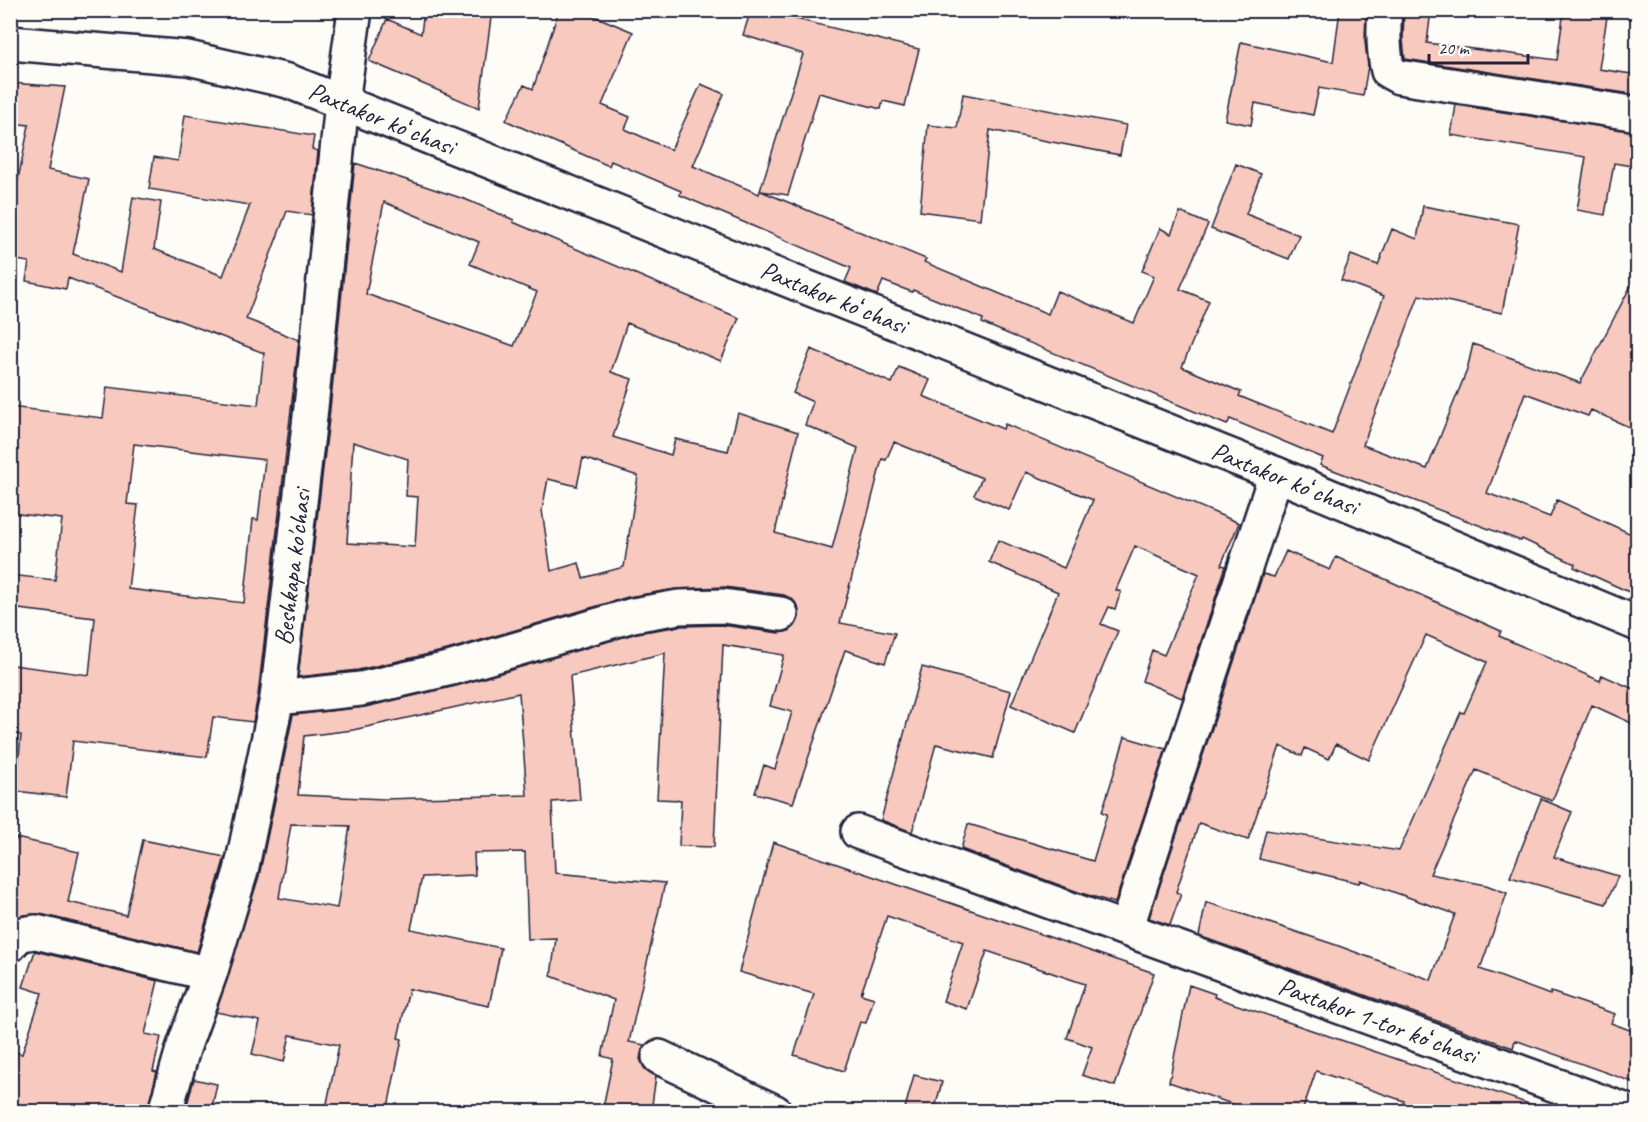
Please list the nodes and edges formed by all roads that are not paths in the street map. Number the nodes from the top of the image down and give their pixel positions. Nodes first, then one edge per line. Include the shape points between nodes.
1 (355, 10) edge
2 (1385, 10) edge
3 (10, 43) edge
4 (342, 102) junction
5 (1638, 114) edge
6 (1276, 474) junction
7 (781, 614) dead end
8 (1638, 624) edge
9 (277, 698) junction
10 (858, 832) dead end
11 (1126, 929) junction
12 (10, 945) edge
13 (210, 975) junction
14 (659, 1057) dead end
15 (165, 1112) edge
16 (775, 1112) edge
17 (1630, 1112) edge

1 - 4 street, Beshkapa ko'chasi
2 - 5 street via 1384,55 1388,71 1399,76
3 - 4 street, Paxtakor koʻchasi via 188,58 288,81
4 - 6 street, Paxtakor koʻchasi
4 - 9 street, Beshkapa ko'chasi
6 - 8 street, Paxtakor koʻchasi
6 - 11 street
7 - 9 street via 723,606 679,607 633,615 452,668 373,686
9 - 13 street, Beshkapa ko'chasi via 241,871
10 - 11 street, Paxtakor 1-tor koʻchasi
11 - 17 street, Paxtakor 1-tor koʻchasi
12 - 13 street via 24,933 36,932
13 - 15 street, Beshkapa ko'chasi
14 - 16 street

